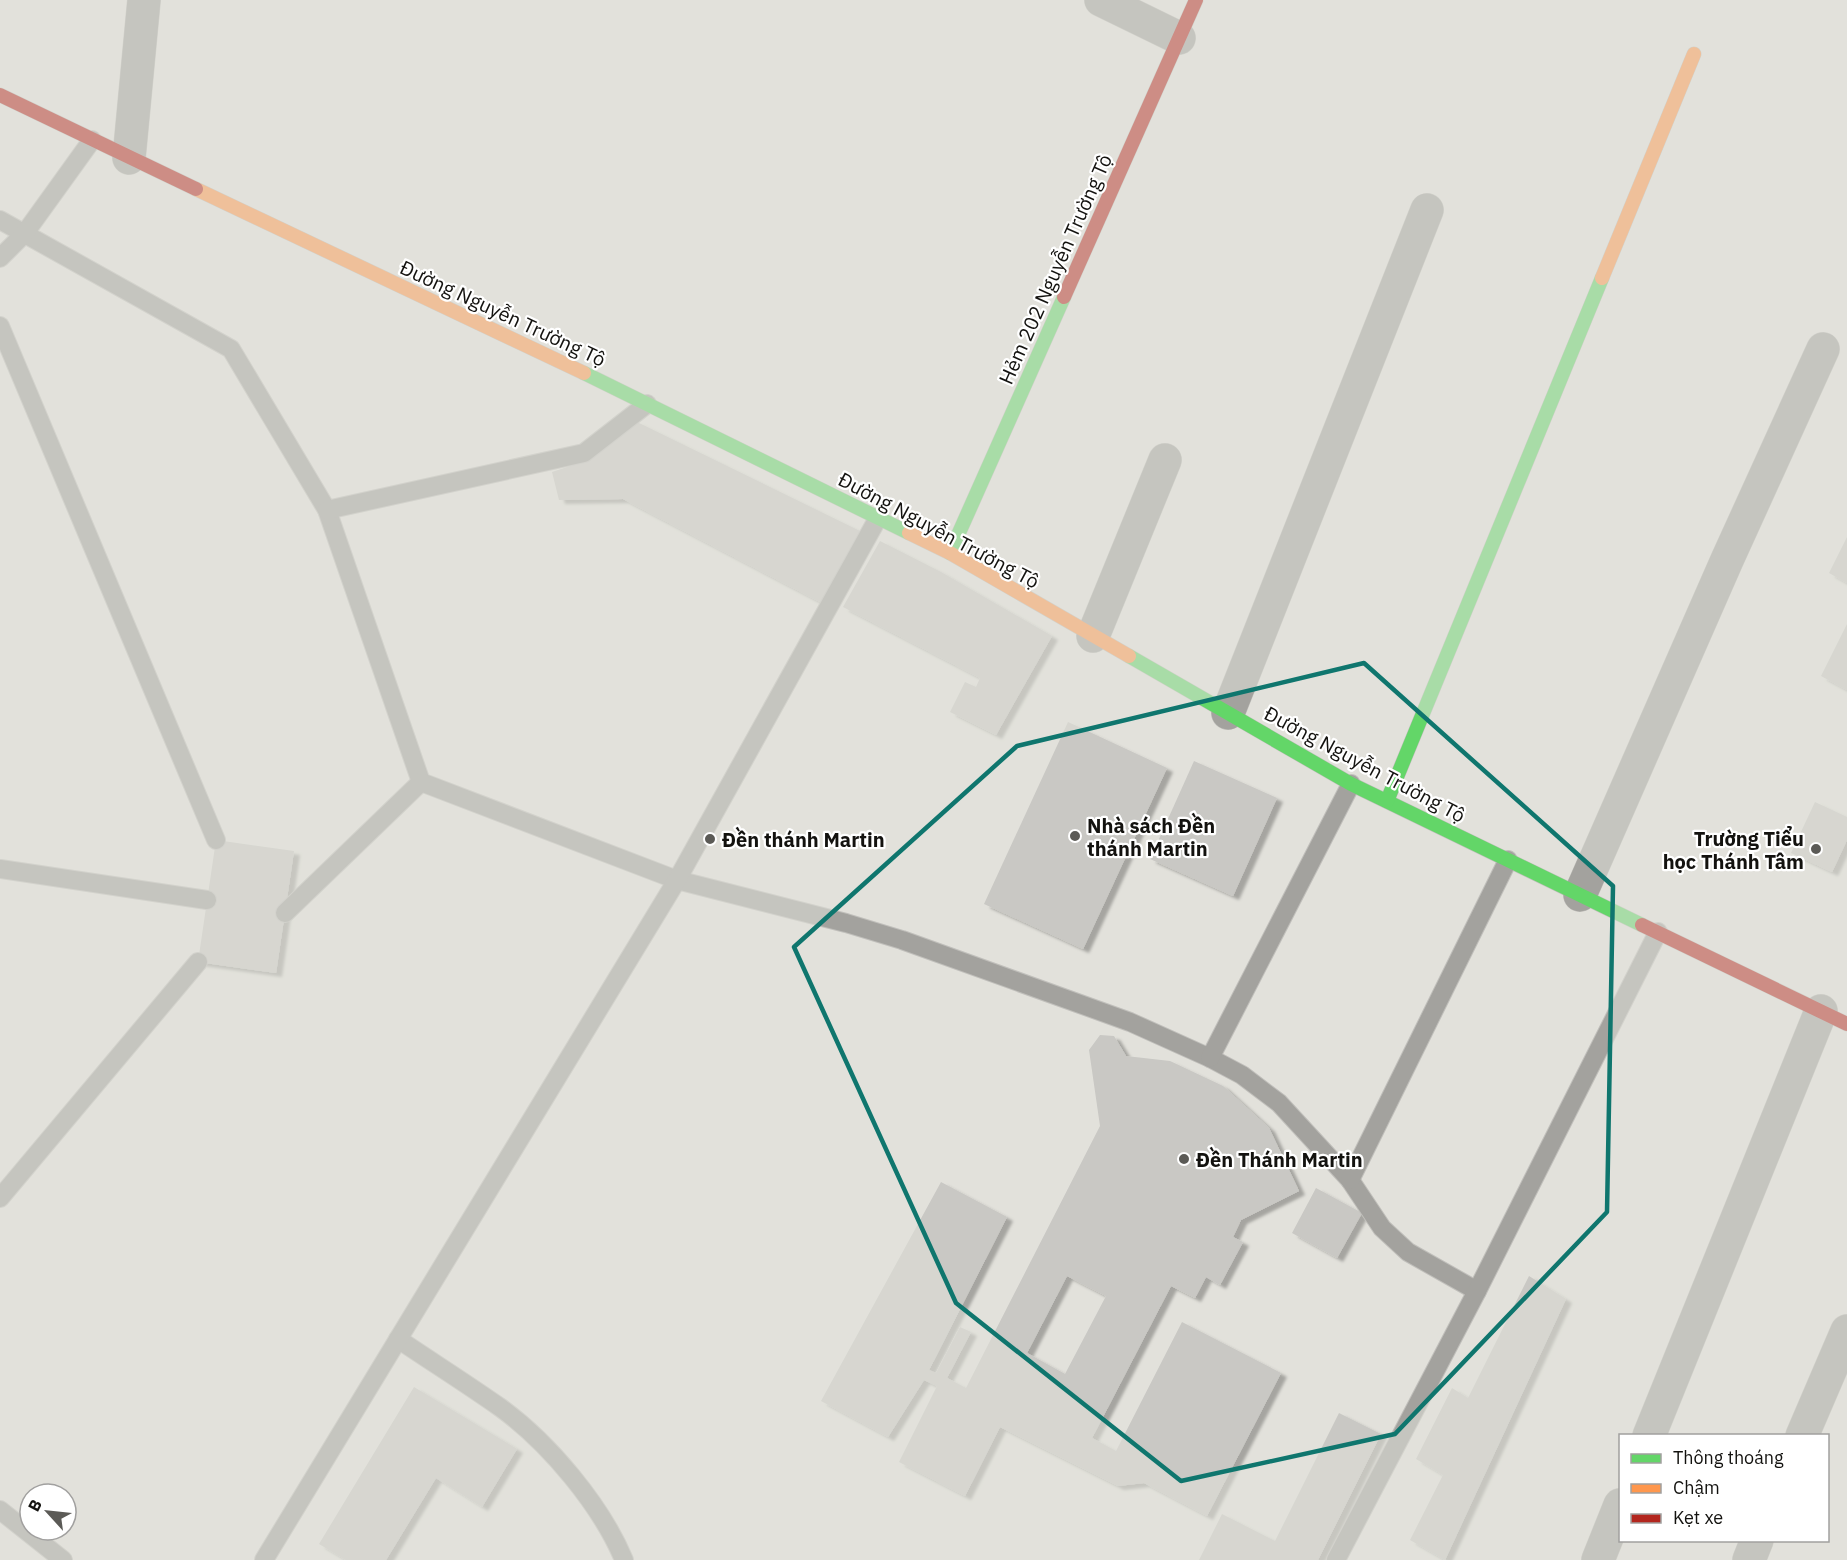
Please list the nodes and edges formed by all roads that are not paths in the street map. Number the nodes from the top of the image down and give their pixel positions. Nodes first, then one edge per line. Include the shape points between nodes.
1 (144, 0) edge
2 (1101, 0) edge
3 (1196, 0) edge
4 (1179, 38) junction
5 (1694, 54) dead end
6 (0, 94) edge
7 (92, 140) junction
8 (129, 158) junction
9 (1427, 210) dead end
10 (0, 220) edge
11 (25, 233) junction
12 (0, 258) edge
13 (0, 326) edge
14 (1823, 349) dead end
15 (647, 404) junction
16 (1166, 460) dead end
17 (327, 510) junction
18 (878, 518) junction
19 (950, 553) junction
20 (1093, 636) junction
21 (1228, 713) junction
22 (422, 782) junction
23 (1351, 784) junction
24 (1387, 801) junction
25 (216, 840) dead end
26 (1508, 860) junction
27 (0, 869) edge
28 (677, 880) junction
29 (1580, 895) junction
30 (207, 900) dead end
31 (285, 913) dead end
32 (1658, 932) junction
33 (198, 962) dead end
34 (1834, 1018) edge
35 (1210, 1058) junction
36 (1350, 1180) junction
37 (0, 1197) edge
38 (1477, 1291) junction
39 (1847, 1331) edge
40 (398, 1340) junction
41 (1650, 1434) edge
42 (1803, 1434) edge
43 (1619, 1508) edge
44 (0, 1510) edge
45 (1756, 1542) edge
46 (63, 1560) edge
47 (264, 1560) edge
48 (624, 1560) edge
49 (1336, 1560) edge
50 (1598, 1560) edge
51 (1749, 1560) edge

1 - 8 street
2 - 4 street
3 - 4 main road, Hẻm 202 Nguyễn Trường Tộ
4 - 19 main road, Hẻm 202 Nguyễn Trường Tộ
5 - 24 main road
6 - 7 main road, Đường Nguyễn Trường Tộ
7 - 8 main road, Đường Nguyễn Trường Tộ
7 - 11 lane
8 - 15 main road, Đường Nguyễn Trường Tộ
9 - 21 street
10 - 11 lane
11 - 12 lane
11 - 17 lane via 231,349
13 - 25 lane
14 - 29 street
15 - 17 lane via 584,453
15 - 18 main road, Đường Nguyễn Trường Tộ
16 - 20 street
17 - 22 lane
18 - 19 main road, Đường Nguyễn Trường Tộ
18 - 28 lane
19 - 20 main road, Đường Nguyễn Trường Tộ
20 - 21 main road, Đường Nguyễn Trường Tộ
21 - 23 main road, Đường Nguyễn Trường Tộ
22 - 28 lane
22 - 31 lane
23 - 24 main road, Đường Nguyễn Trường Tộ
23 - 35 lane
24 - 26 main road, Đường Nguyễn Trường Tộ
26 - 29 main road, Đường Nguyễn Trường Tộ
26 - 36 lane
27 - 30 lane
28 - 35 lane via 902,940 1130,1022
28 - 40 lane
29 - 32 main road, Đường Nguyễn Trường Tộ
32 - 34 main road, Đường Nguyễn Trường Tộ
32 - 38 lane
33 - 37 lane
34 - 41 street
35 - 36 lane via 1242,1075 1279,1103
36 - 38 lane via 1382,1228 1408,1252
38 - 49 lane
39 - 42 street
40 - 47 lane
40 - 48 lane via 503,1410 546,1449 584,1491
43 - 50 street
44 - 46 lane
45 - 51 street

